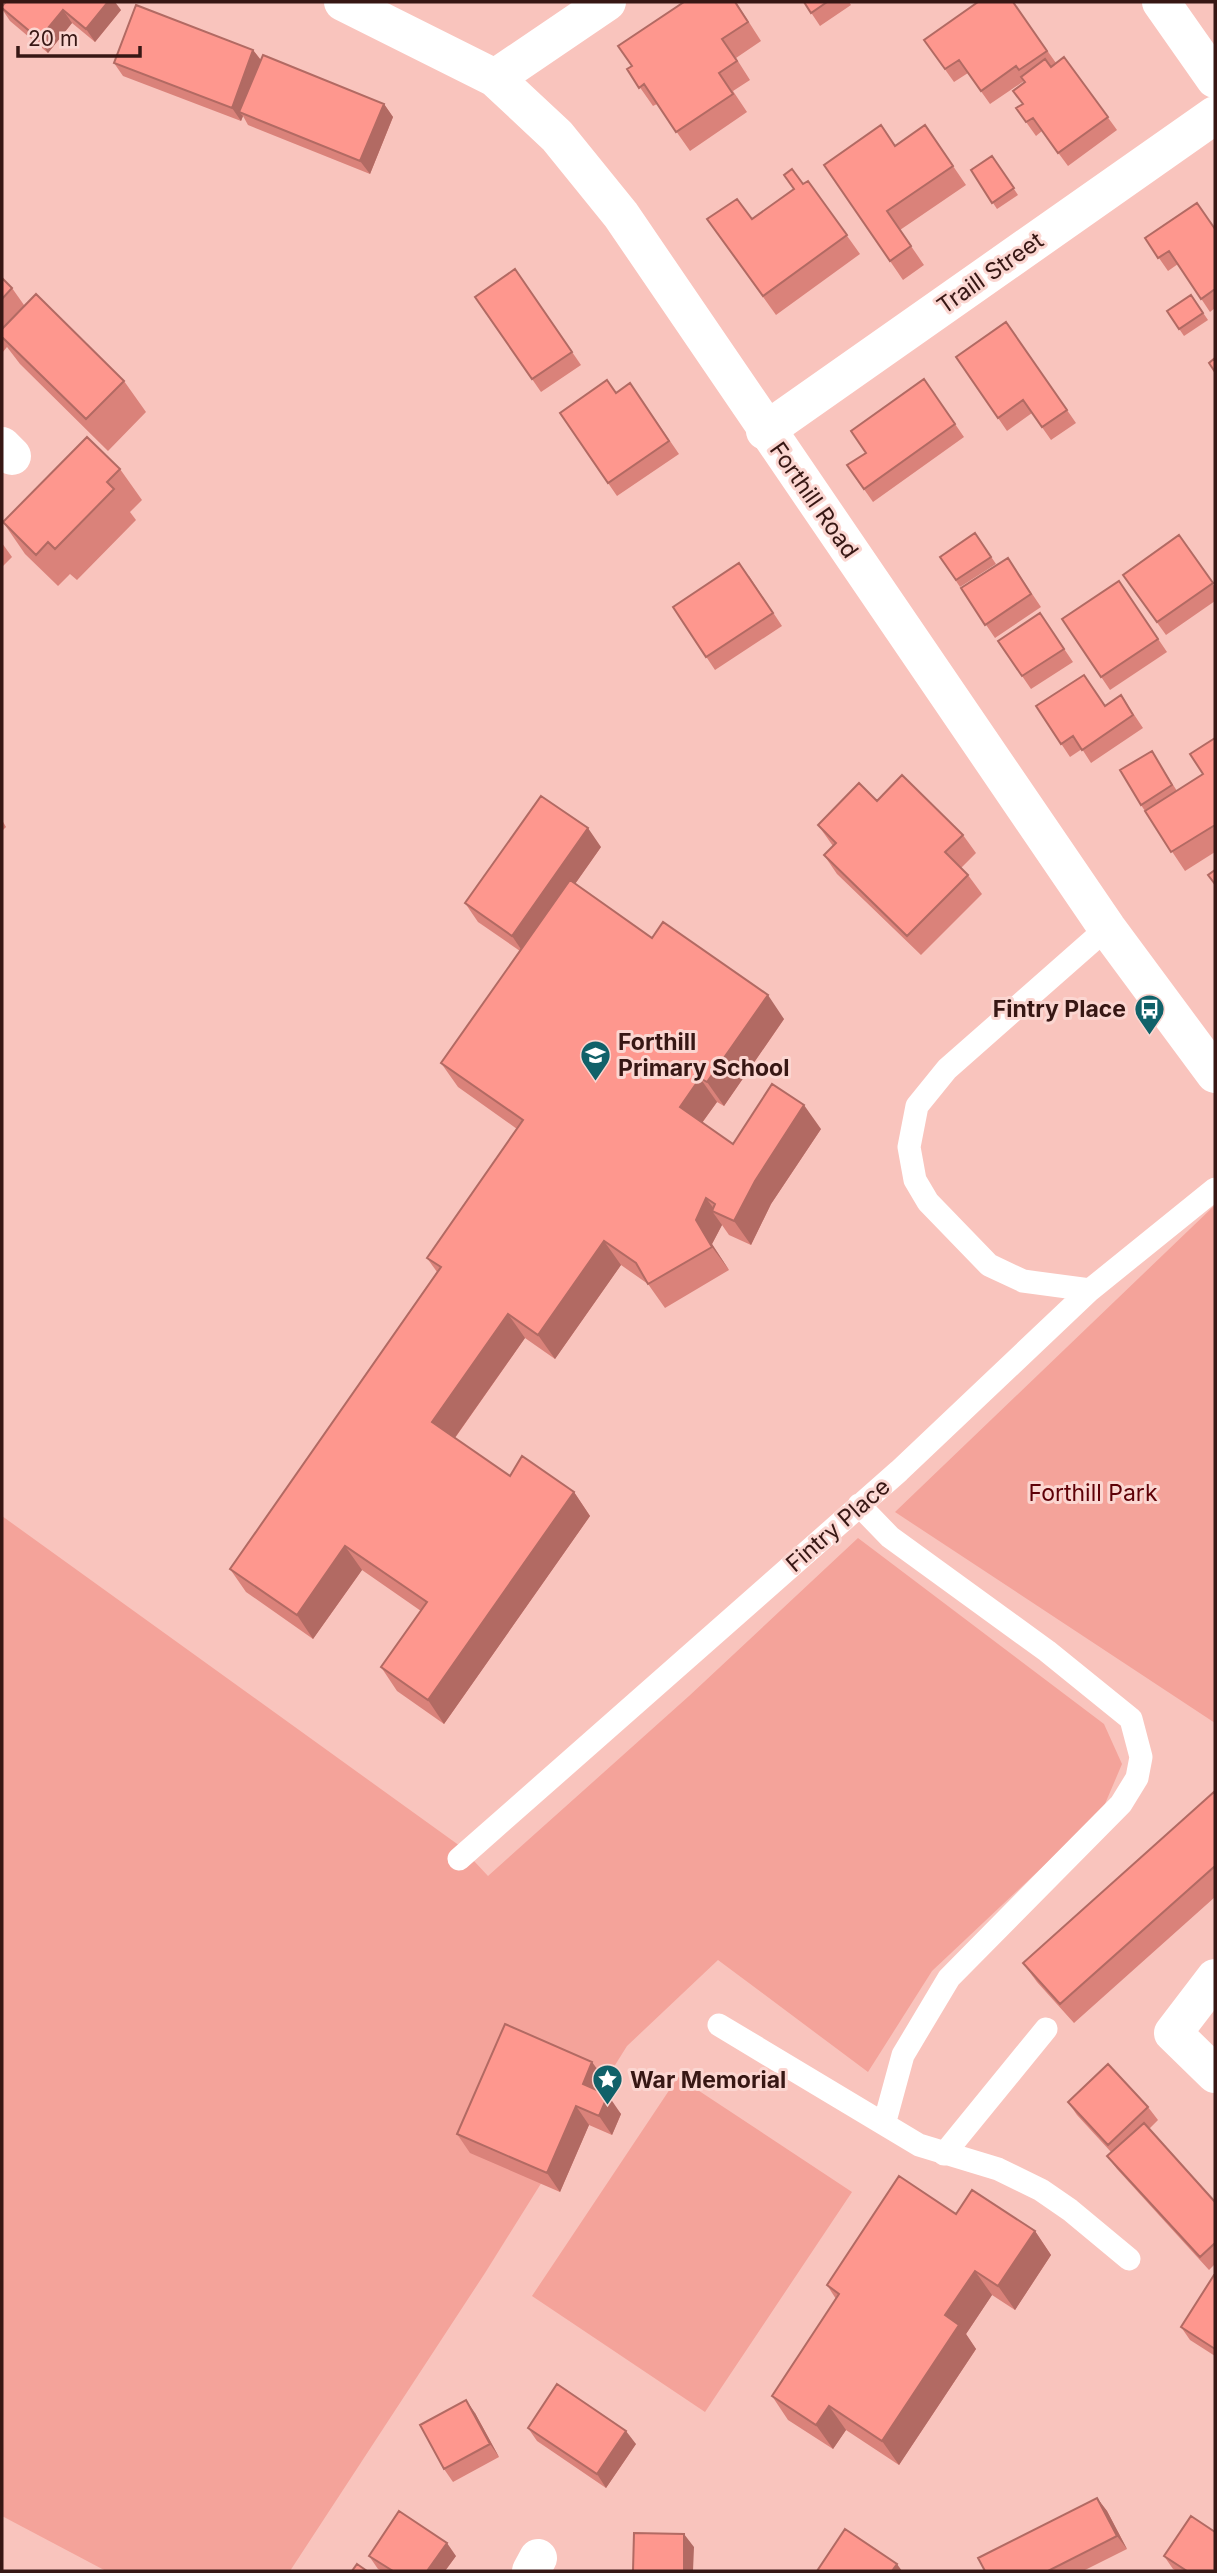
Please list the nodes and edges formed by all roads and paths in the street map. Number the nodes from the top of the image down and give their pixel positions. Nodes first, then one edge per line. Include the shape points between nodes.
1 (343, 2) edge
2 (607, 2) edge
3 (1161, 2) edge
4 (495, 78) junction
5 (1215, 79) edge
6 (1215, 115) edge
7 (765, 431) junction
8 (1107, 928) junction
9 (1215, 1074) edge
10 (1215, 1189) edge
11 (1090, 1290) junction
12 (859, 1505) junction
13 (459, 1859) dead end
14 (1215, 1978) edge
15 (719, 2025) dead end
16 (1046, 2029) dead end
17 (1215, 2074) edge
18 (885, 2121) junction
19 (944, 2154) junction
20 (1129, 2259) dead end

1 - 4 street, Forthill Road
2 - 4 street
3 - 5 street
4 - 7 street, Forthill Road via 557,136 621,215
6 - 7 street, Traill Street
7 - 8 street, Forthill Road
8 - 9 street, Forthill Road
8 - 11 lane via 947,1069 917,1106 909,1147 915,1180 928,1202 989,1265 1023,1281
10 - 11 lane, Fintry Place
11 - 12 lane, Fintry Place
12 - 13 lane, Fintry Place
12 - 18 lane via 890,1537 1047,1651 1131,1719 1141,1757 1138,1778 1121,1804 950,1979 903,2055
14 - 17 street via 1173,2033
15 - 18 lane
16 - 19 lane
18 - 19 lane via 919,2145
19 - 20 lane via 998,2169 1041,2190

